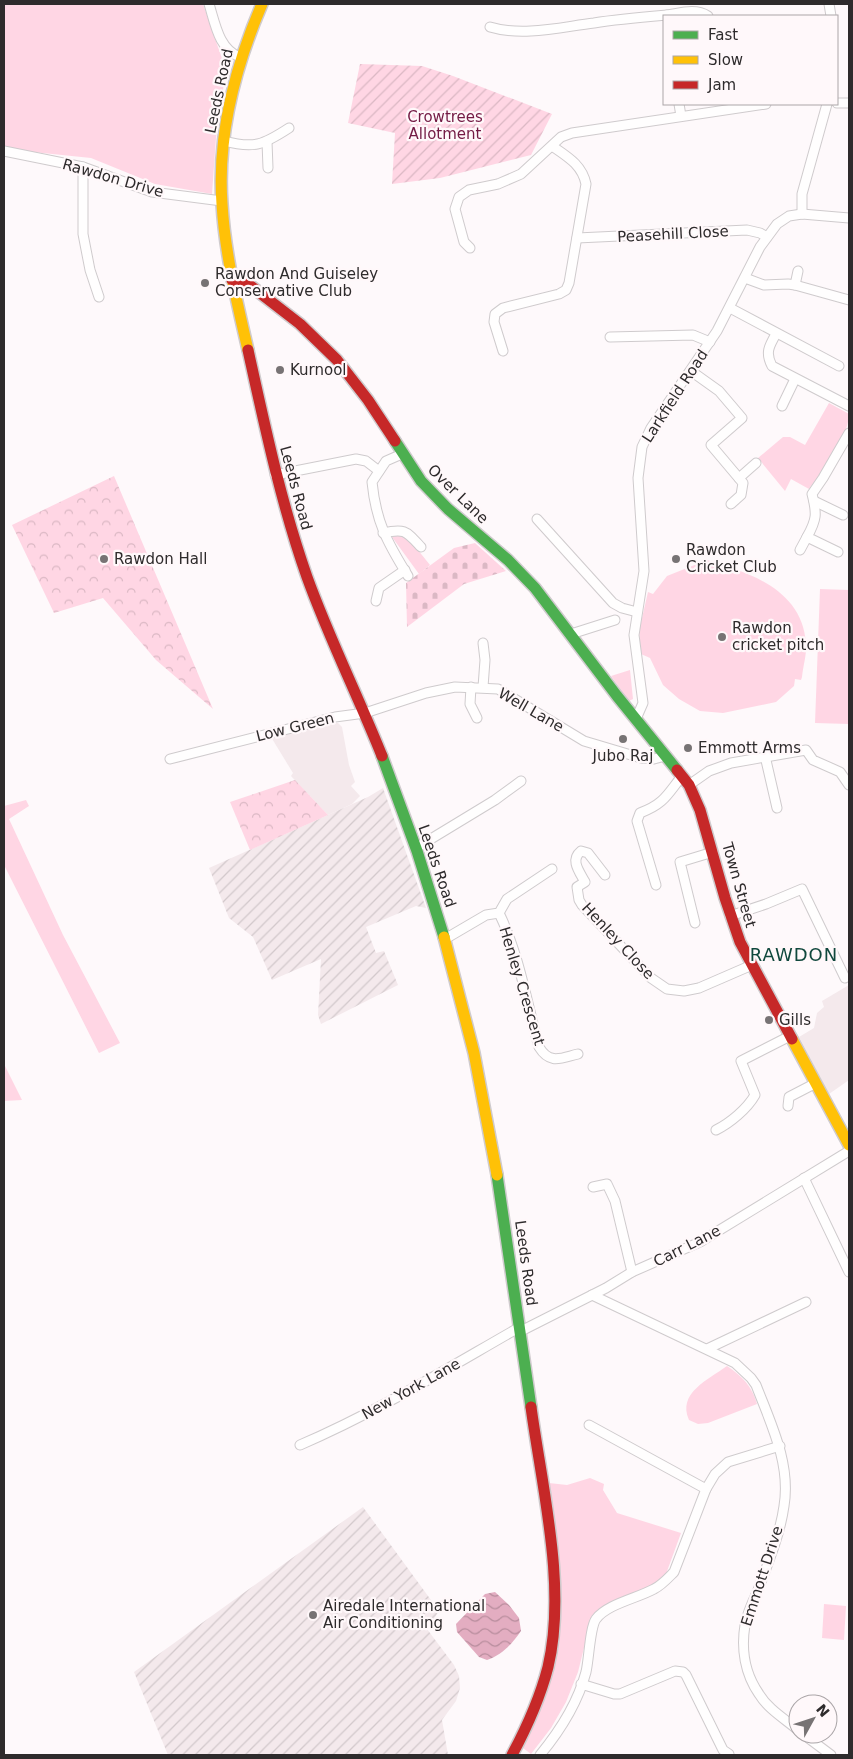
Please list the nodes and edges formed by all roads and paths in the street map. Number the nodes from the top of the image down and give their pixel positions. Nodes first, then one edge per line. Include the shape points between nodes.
1 (209, 4) edge
2 (262, 4) edge
3 (672, 15) edge
4 (706, 15) edge
5 (663, 16) edge
6 (490, 27) dead end
7 (240, 57) junction
8 (680, 105) edge
9 (759, 105) edge
10 (827, 105) edge
11 (681, 116) junction
12 (289, 128) dead end
13 (224, 141) junction
14 (267, 142) junction
15 (552, 146) junction
16 (4, 151) edge
17 (83, 167) junction
18 (268, 168) dead end
19 (222, 201) junction
20 (802, 214) junction
21 (849, 218) edge
22 (767, 237) junction
23 (578, 238) junction
24 (470, 248) dead end
25 (798, 271) dead end
26 (745, 278) junction
27 (232, 280) junction
28 (795, 285) junction
29 (99, 297) dead end
30 (849, 300) edge
31 (730, 308) junction
32 (776, 334) junction
33 (610, 337) dead end
34 (710, 342) junction
35 (503, 351) dead end
36 (839, 366) dead end
37 (691, 371) junction
38 (795, 379) junction
39 (782, 406) dead end
40 (849, 406) edge
41 (849, 433) edge
42 (402, 454) junction
43 (756, 463) dead end
44 (380, 471) junction
45 (276, 475) junction
46 (739, 478) junction
47 (814, 501) junction
48 (731, 504) dead end
49 (843, 516) dead end
50 (537, 519) dead end
51 (383, 533) junction
52 (807, 537) junction
53 (421, 547) dead end
54 (800, 550) dead end
55 (838, 552) dead end
56 (376, 601) dead end
57 (637, 612) junction
58 (615, 620) dead end
59 (571, 634) junction
60 (483, 643) dead end
61 (471, 687) junction
62 (484, 687) junction
63 (365, 713) junction
64 (477, 718) dead end
65 (636, 719) junction
66 (665, 756) junction
67 (766, 756) junction
68 (170, 759) dead end
69 (521, 781) dead end
70 (686, 781) junction
71 (849, 785) edge
72 (778, 808) dead end
73 (416, 848) junction
74 (713, 852) junction
75 (552, 869) dead end
76 (605, 875) dead end
77 (656, 885) dead end
78 (499, 912) junction
79 (730, 916) junction
80 (695, 923) dead end
81 (445, 939) junction
82 (752, 965) junction
83 (845, 978) dead end
84 (790, 1036) junction
85 (578, 1054) dead end
86 (816, 1083) junction
87 (788, 1106) dead end
88 (716, 1130) dead end
89 (849, 1145) edge
90 (849, 1151) edge
91 (804, 1178) junction
92 (593, 1187) dead end
93 (632, 1272) junction
94 (849, 1272) edge
95 (592, 1294) junction
96 (806, 1302) dead end
97 (520, 1329) junction
98 (707, 1349) junction
99 (589, 1425) dead end
100 (300, 1445) dead end
101 (780, 1446) junction
102 (706, 1489) junction
103 (581, 1684) junction
104 (788, 1722) edge
105 (816, 1744) edge
106 (729, 1754) edge
107 (512, 1755) edge
108 (540, 1755) edge
109 (831, 1755) edge

1 - 7 street via 225,47
2 - 7 main road, Leeds Road
3 - 4 street via 691,11
5 - 6 street via 540,30
7 - 13 main road, Leeds Road
8 - 11 street
9 - 11 street
10 - 20 street via 802,194
11 - 15 street via 572,133 561,137
12 - 14 street
13 - 14 street via 242,146
13 - 19 main road, Leeds Road
14 - 18 street
15 - 23 street via 569,157 584,175 586,184
15 - 24 street via 522,174 498,184 469,190 459,197 455,210 464,242
16 - 17 street, Rawdon Drive
17 - 19 street, Rawdon Drive via 152,192
17 - 29 street via 83,234
19 - 27 main road, Leeds Road
20 - 21 street, Larkfield Road
20 - 22 street, Larkfield Road via 783,219
22 - 23 street, Peasehill Close via 747,230
22 - 26 street, Larkfield Road
23 - 35 street via 566,290 503,308 495,314 494,322
25 - 28 street
26 - 28 street via 764,285
26 - 31 street, Larkfield Road
27 - 42 main road, Over Lane via 247,283 292,318 337,360 368,400
27 - 45 main road, Leeds Road
28 - 30 street
31 - 32 street
31 - 34 street, Larkfield Road
32 - 36 street
32 - 38 street via 767,356 772,366
33 - 34 street via 693,335
34 - 37 street, Larkfield Road
37 - 46 street via 719,391 742,418 711,445
37 - 57 street, Larkfield Road via 651,428 641,453 638,478 644,571
38 - 39 street
38 - 40 street
41 - 47 street via 812,494
42 - 44 street via 386,461
42 - 59 main road, Over Lane via 421,481 448,509 508,560 535,588
43 - 46 street
44 - 45 street via 366,461 356,459
44 - 51 street via 372,482
45 - 63 main road, Leeds Road via 309,582
46 - 48 street via 744,483 741,496
47 - 49 street
47 - 52 street via 815,523
50 - 57 street via 606,597 617,606
51 - 53 street via 405,531
51 - 56 street via 407,573 378,588
52 - 54 street
52 - 55 street
57 - 65 street, Larkfield Road via 634,635 642,703
58 - 59 street
59 - 65 main road, Over Lane
60 - 62 street via 486,660
61 - 62 street, Well Lane
61 - 63 street, Well Lane via 426,693
61 - 64 street via 470,704
62 - 66 street, Well Lane via 498,689 584,741 641,758
63 - 68 street, Low Green via 335,717
63 - 73 main road, Leeds Road
65 - 66 main road, Town Street
66 - 70 main road, Town Street
67 - 70 street via 731,763
67 - 71 street via 806,750 813,760 840,772
67 - 72 street
69 - 73 street via 496,800
70 - 74 main road, Town Street via 706,824
70 - 77 street via 654,807 640,813 637,821
73 - 81 main road, Leeds Road
74 - 79 main road, Town Street
74 - 80 street via 680,862
75 - 78 street via 507,899
76 - 82 street, Henley Close via 588,853 578,853 575,860 584,882 573,885 586,912 651,978 667,989 684,991 699,988
78 - 81 street via 486,914
78 - 85 street, Henley Crescent via 513,950 538,1047 546,1056 556,1059
79 - 82 main road, Town Street
79 - 83 street via 802,889
81 - 97 main road, Leeds Road via 485,1102
82 - 84 main road, Town Street
84 - 86 main road, Town Street
84 - 88 street via 741,1061 756,1096
86 - 87 street via 789,1097
86 - 89 main road, Town Street
90 - 91 street, Carr Lane
91 - 93 street, Carr Lane via 700,1242
91 - 94 street
92 - 93 street via 607,1184 615,1201
93 - 95 street, Carr Lane
95 - 97 street, Carr Lane
95 - 98 street, Emmott Drive
96 - 98 street
97 - 100 street, New York Lane via 375,1410
97 - 107 main road, Leeds Road via 550,1550 553,1637 537,1700
98 - 101 street, Emmott Drive via 735,1363 751,1378
99 - 102 street
101 - 102 street via 728,1462
101 - 104 street, Emmott Drive via 786,1488 784,1506 775,1543 745,1623 743,1652 759,1695
102 - 103 street via 674,1572 654,1589 609,1609 597,1618
103 - 106 street via 620,1694 675,1671 683,1672 723,1750
103 - 108 street via 572,1707
105 - 109 street

